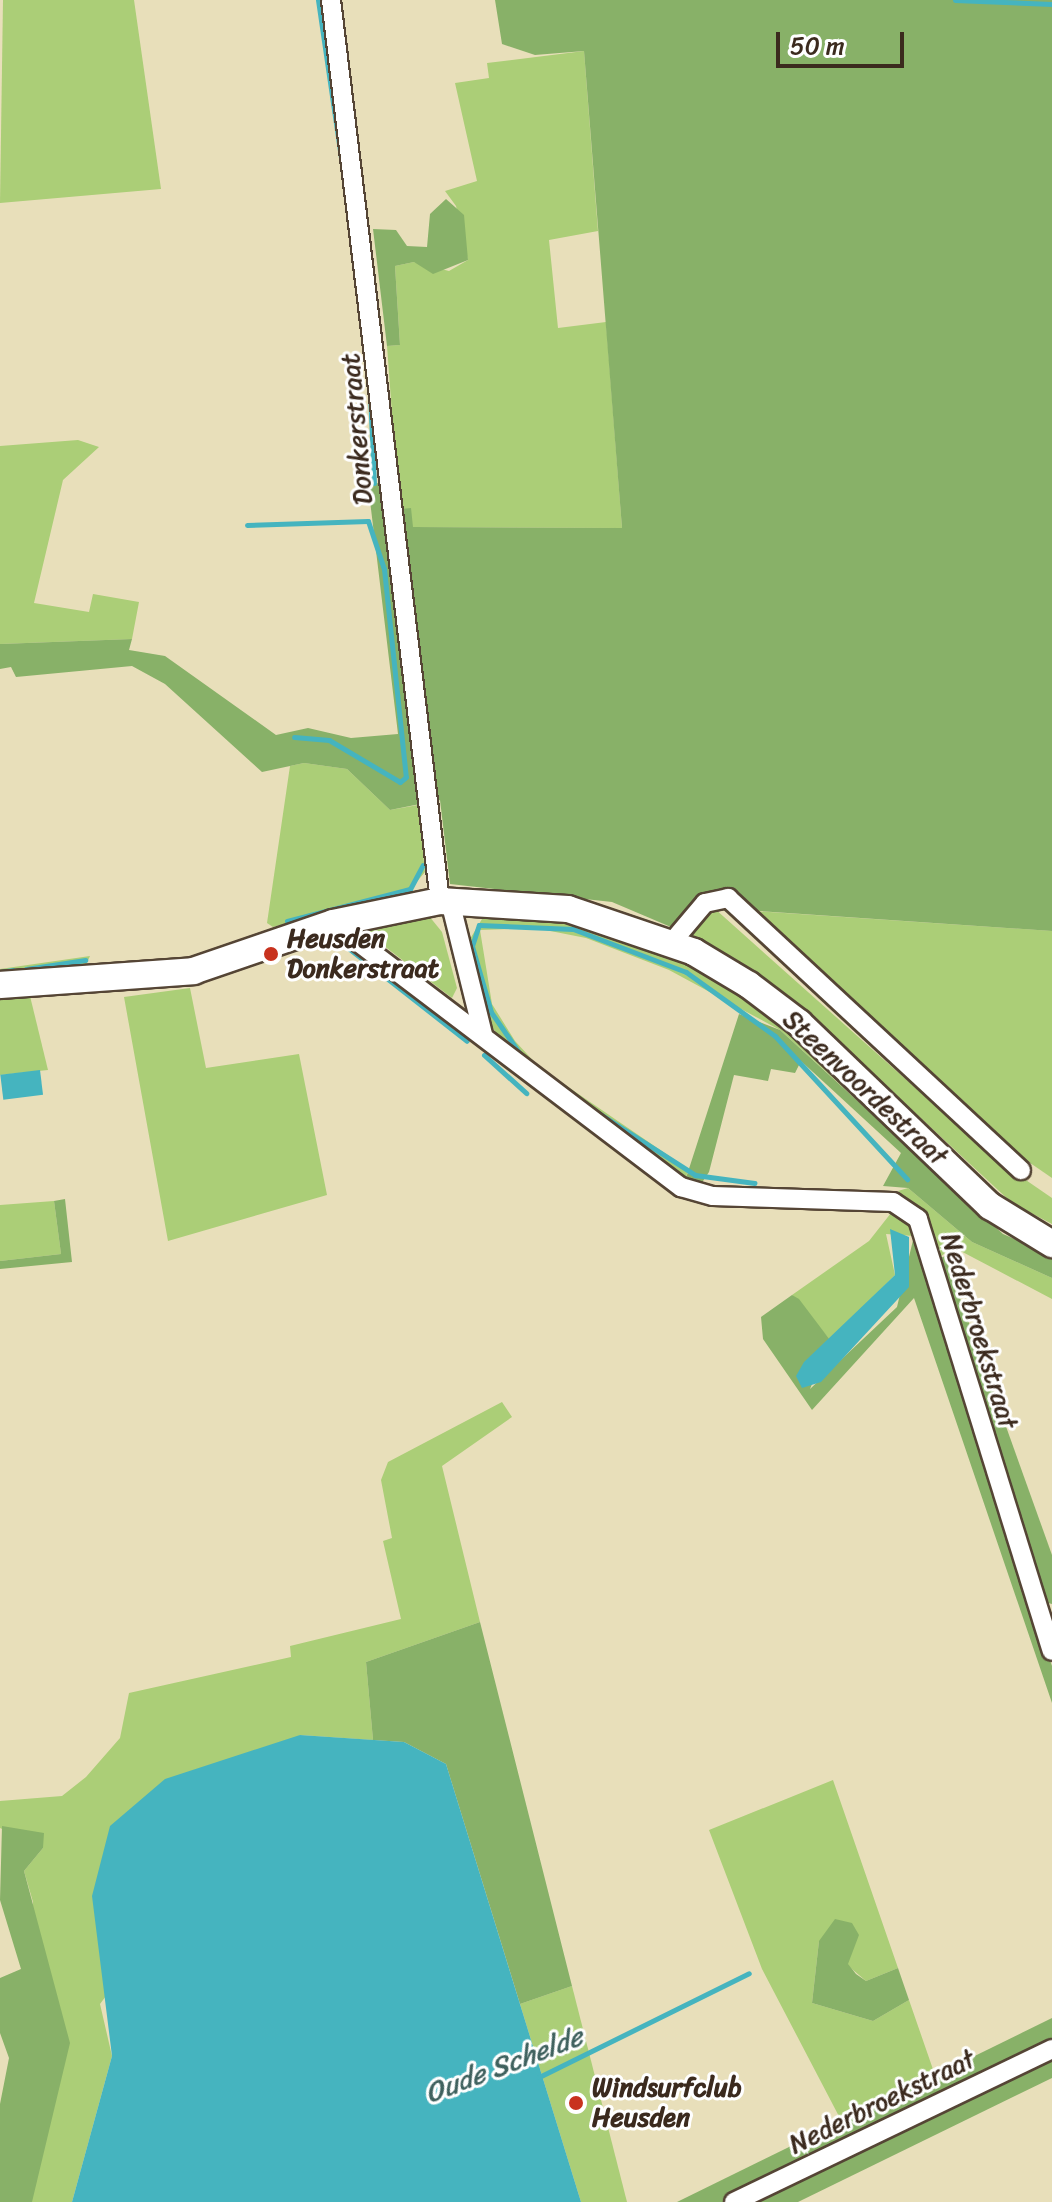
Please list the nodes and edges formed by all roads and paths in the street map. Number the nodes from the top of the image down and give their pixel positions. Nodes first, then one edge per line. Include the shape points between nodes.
1 (331, 0) edge
2 (445, 901) junction
3 (333, 923) junction
4 (672, 942) junction
5 (0, 985) edge
6 (483, 1034) junction
7 (1021, 1170) dead end
8 (1052, 1244) edge
9 (1052, 1651) edge
10 (1052, 2049) edge
11 (734, 2202) edge

1 - 2 street, Donkerstraat
2 - 3 street, Steenvoordestraat
2 - 4 street, Steenvoordestraat via 568,909
2 - 6 street, Donkerstraat
3 - 5 street, Steenvoordestraat via 193,971
3 - 6 street, Nederbroekstraat
4 - 7 street, Steenvoordestraat via 705,903 728,898
4 - 8 street, Steenvoordestraat via 724,968 799,1023 990,1206
6 - 9 street, Nederbroekstraat via 524,1074 681,1187 713,1196 893,1202 918,1219
10 - 11 street, Nederbroekstraat

